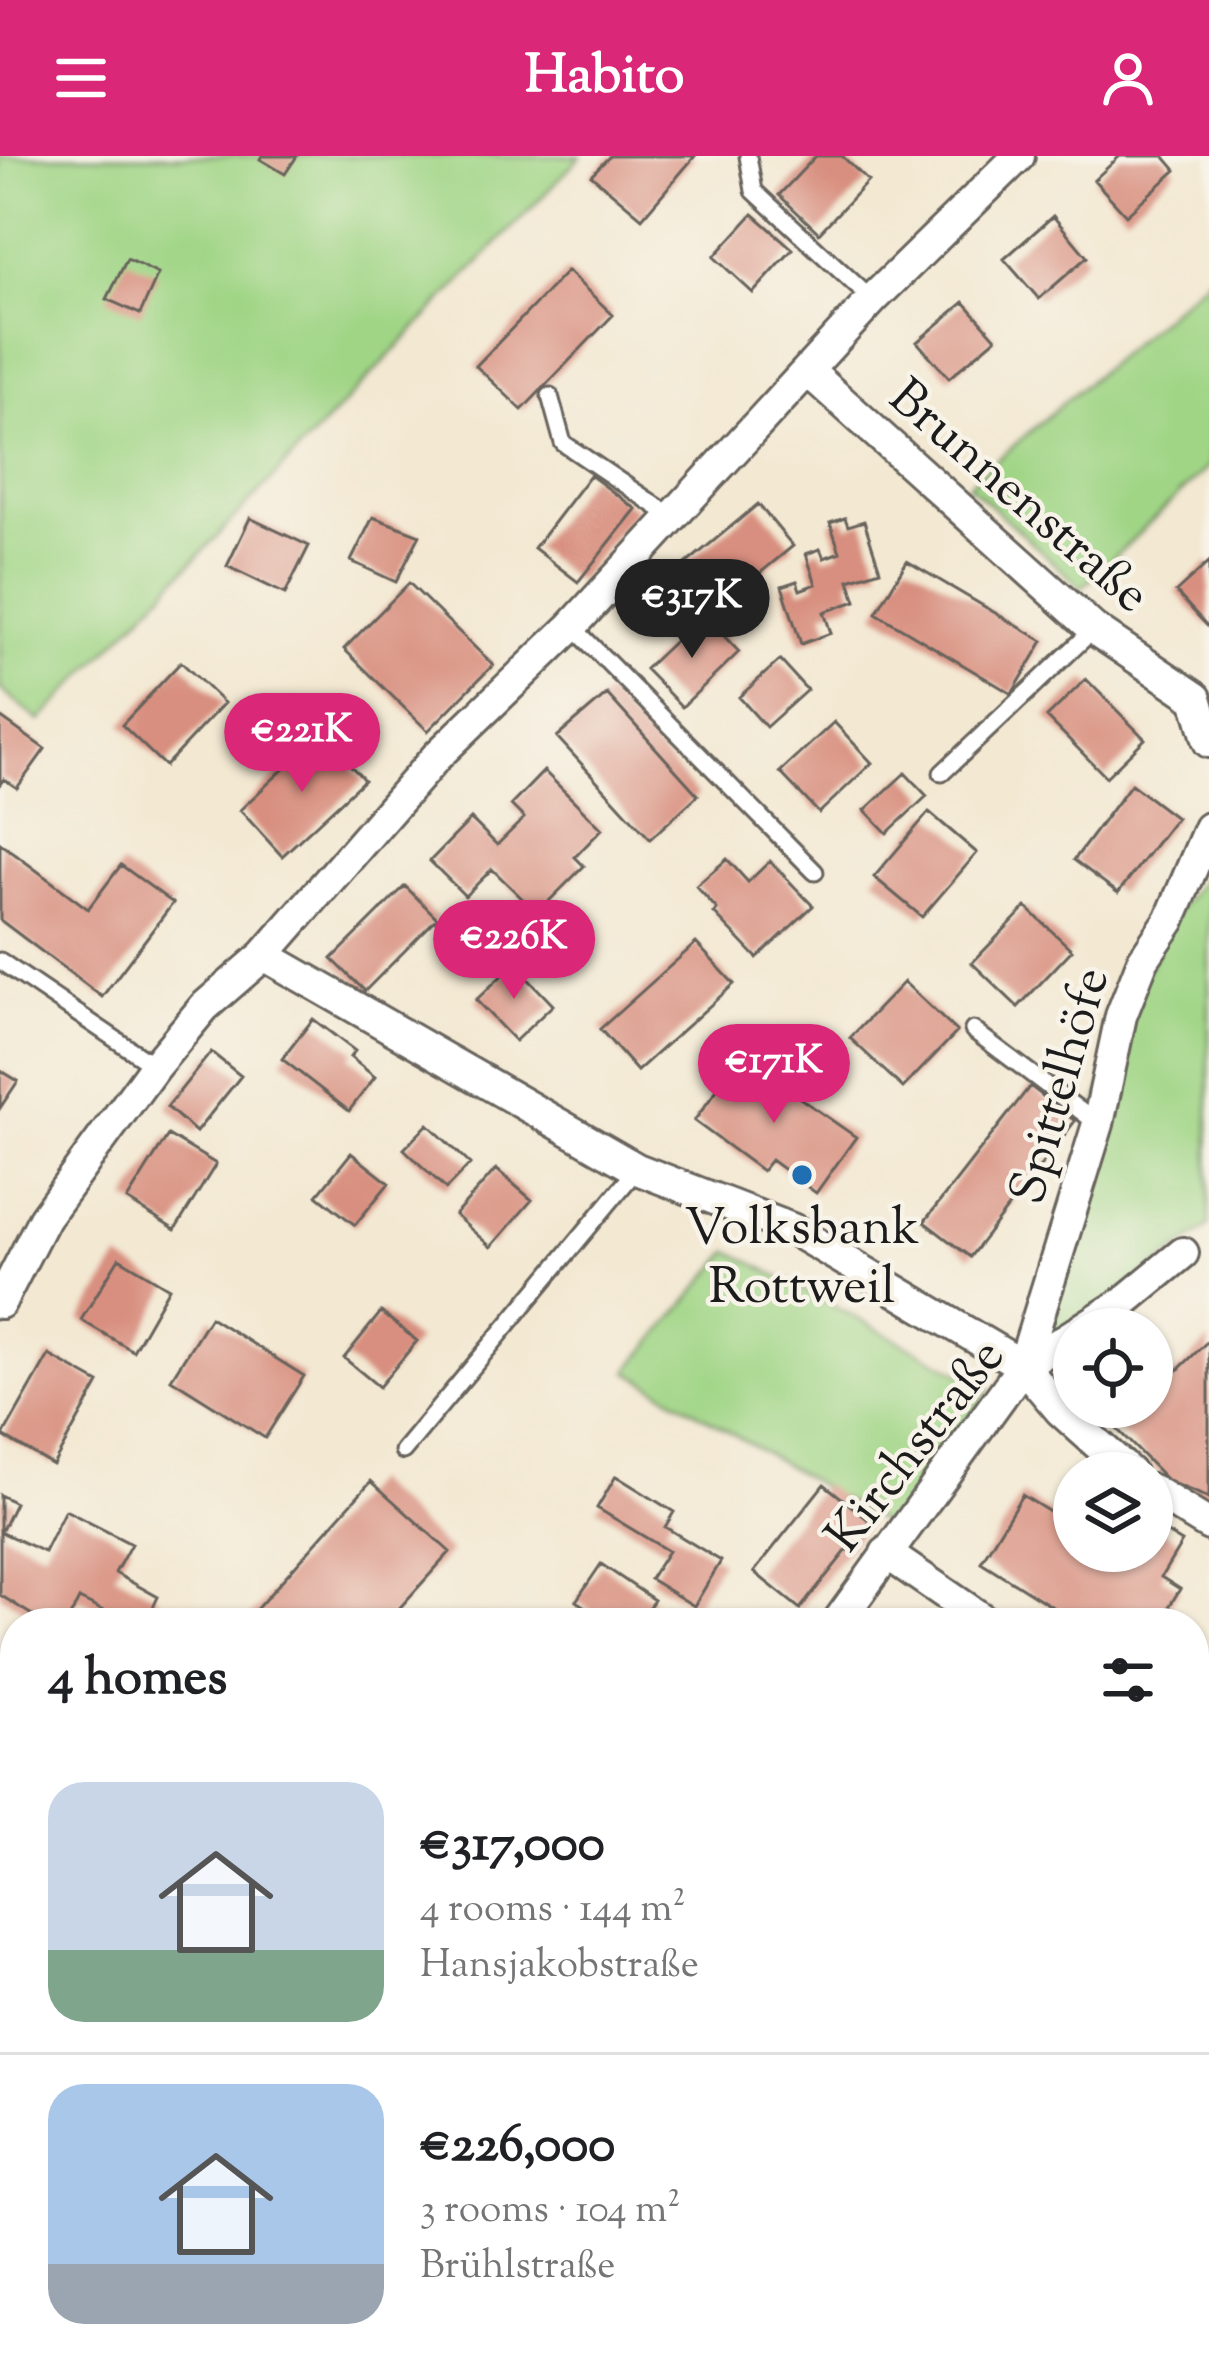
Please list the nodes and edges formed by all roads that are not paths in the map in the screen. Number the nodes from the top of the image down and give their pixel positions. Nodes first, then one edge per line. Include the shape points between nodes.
1 (748, 156) edge
2 (1019, 156) edge
3 (872, 300) junction
4 (808, 371) junction
5 (550, 396) dead end
6 (674, 518) junction
7 (572, 626) junction
8 (1094, 629) junction
9 (1203, 693) edge
10 (1209, 742) edge
11 (942, 773) dead end
12 (1208, 838) edge
13 (815, 872) dead end
14 (264, 955) junction
15 (0, 961) edge
16 (973, 1030) dead end
17 (155, 1066) junction
18 (1098, 1124) junction
19 (637, 1169) junction
20 (1183, 1253) dead end
21 (0, 1303) edge
22 (1114, 1308) edge
23 (1053, 1347) edge
24 (1023, 1366) junction
25 (403, 1451) dead end
26 (1107, 1452) edge
27 (1173, 1503) edge
28 (1209, 1525) edge
29 (886, 1553) junction
30 (848, 1608) edge
31 (966, 1608) edge

1 - 3 lane via 754,191
2 - 3 street
3 - 4 street
4 - 6 street
4 - 8 street, Brunnenstraße
5 - 6 lane via 563,442
6 - 7 street
7 - 13 lane
7 - 14 street via 437,756
8 - 9 street, Brunnenstraße
8 - 11 lane
9 - 10 street, Brunnenstraße
12 - 18 street, Spittelhöfe via 1121,1016
14 - 17 street via 204,1007
14 - 19 street
15 - 17 lane
16 - 18 lane
17 - 21 street via 44,1218
18 - 24 street, Spittelhöfe
19 - 24 street via 792,1229
19 - 25 lane
20 - 22 street, Kirchstraße
23 - 24 street, Kirchstraße
24 - 26 street
24 - 29 street, Kirchstraße
27 - 28 street
29 - 30 street, Kirchstraße
29 - 31 street

